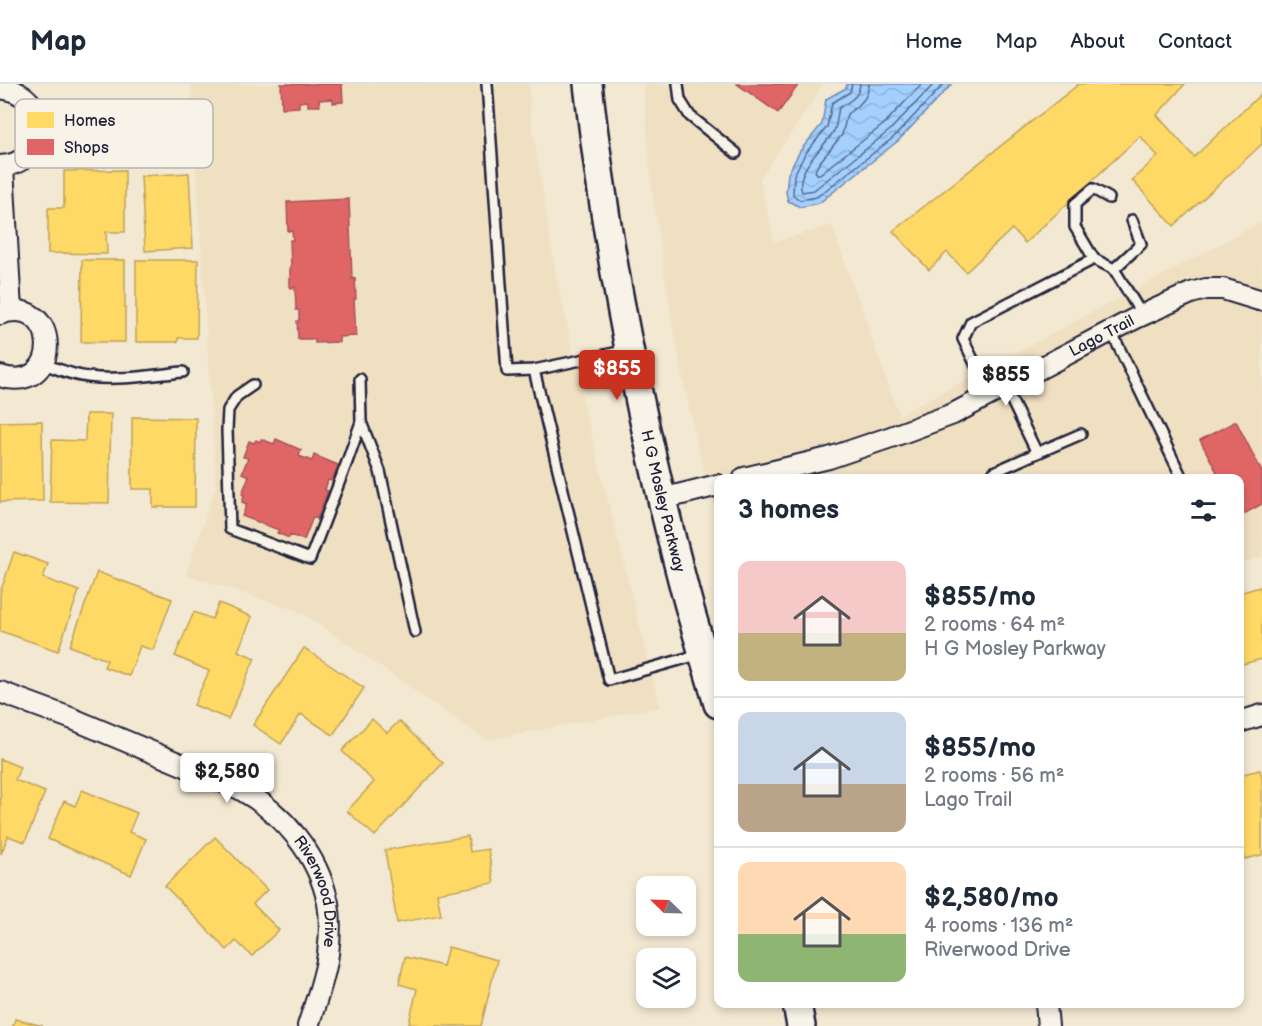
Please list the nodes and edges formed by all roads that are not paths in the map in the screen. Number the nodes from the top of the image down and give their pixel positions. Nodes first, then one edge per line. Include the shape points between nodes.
1 (488, 84) edge
2 (588, 84) edge
3 (678, 84) edge
4 (0, 88) edge
5 (27, 99) edge
6 (736, 153) dead end
7 (2, 166) edge
8 (1109, 198) dead end
9 (1132, 220) dead end
10 (1094, 259) junction
11 (1114, 269) junction
12 (1261, 296) edge
13 (6, 313) edge
14 (1142, 315) junction
15 (1111, 331) junction
16 (629, 350) junction
17 (42, 363) junction
18 (534, 370) junction
19 (183, 372) dead end
20 (0, 376) edge
21 (360, 380) dead end
22 (253, 385) dead end
23 (997, 390) junction
24 (361, 422) junction
25 (1081, 434) dead end
26 (1037, 453) junction
27 (994, 472) dead end
28 (761, 474) edge
29 (1180, 474) edge
30 (714, 486) edge
31 (662, 499) junction
32 (415, 632) dead end
33 (703, 653) junction
34 (714, 690) edge
35 (0, 692) edge
36 (1262, 715) edge
37 (1244, 720) edge
38 (799, 1008) edge
39 (1046, 1008) edge
40 (308, 1026) edge
41 (801, 1026) edge
42 (1048, 1026) edge

1 - 18 lane via 507,371
2 - 16 main road, H G Mosley Parkway via 610,247
3 - 6 lane via 680,100 690,116
4 - 5 street
7 - 13 street
8 - 10 lane via 1094,189 1075,204 1075,227
9 - 11 lane via 1141,244
10 - 11 lane
10 - 23 lane via 971,321 963,339
11 - 14 lane
12 - 14 street, Lago Trail via 1206,289
13 - 17 street via 22,312 40,323 48,343
14 - 15 street, Lago Trail
15 - 23 street, Lago Trail
15 - 29 lane
16 - 18 lane
16 - 31 main road, H G Mosley Parkway
17 - 19 lane via 87,377
17 - 20 street via 19,379
18 - 33 lane via 609,680
21 - 24 lane
22 - 24 lane via 237,396 228,410 230,529 310,559
23 - 26 lane
23 - 28 street, Lago Trail via 953,414 859,448
24 - 32 lane via 380,471
25 - 26 lane
26 - 27 lane
30 - 31 street
31 - 33 main road, H G Mosley Parkway
33 - 34 main road, H G Mosley Parkway
35 - 40 street, Riverwood Drive via 240,789 290,828 308,854 328,903 328,957
36 - 37 street
38 - 41 main road
39 - 42 street

